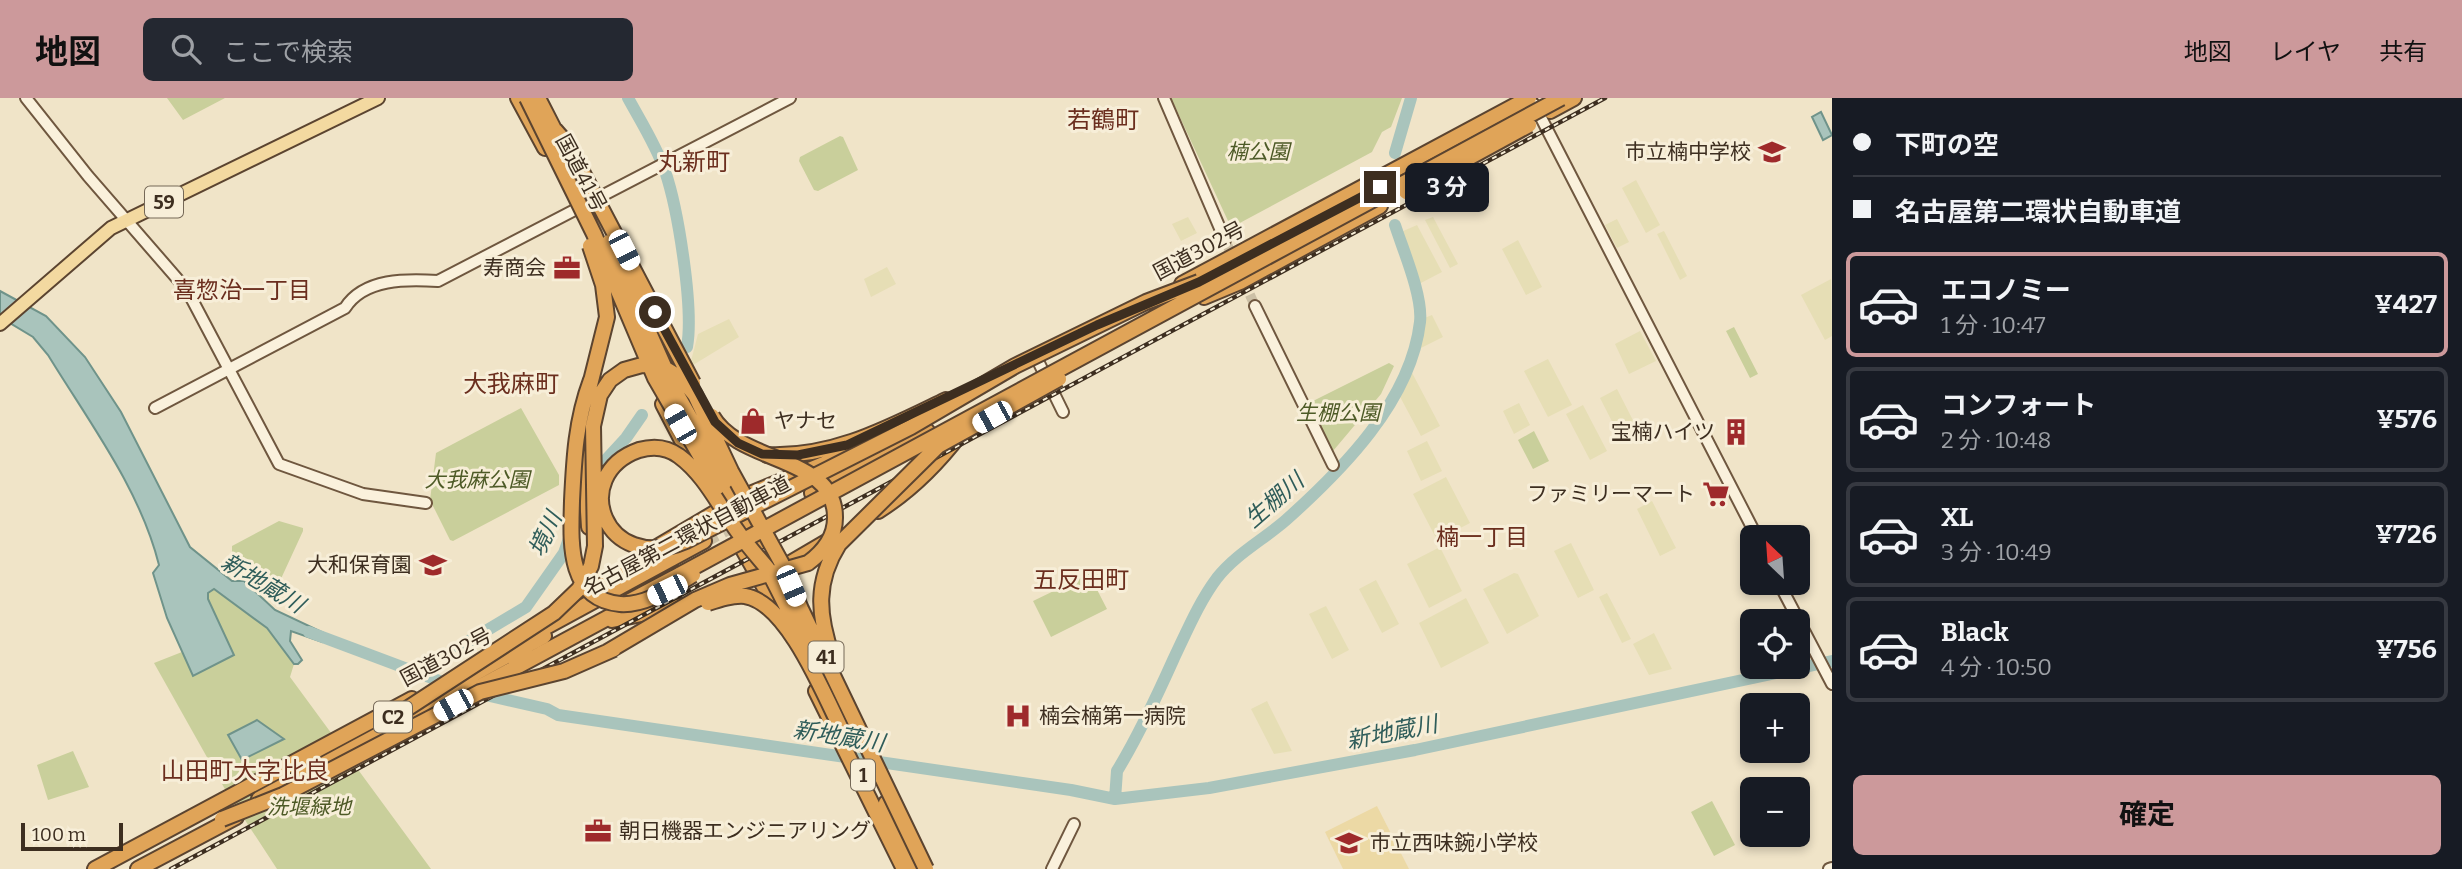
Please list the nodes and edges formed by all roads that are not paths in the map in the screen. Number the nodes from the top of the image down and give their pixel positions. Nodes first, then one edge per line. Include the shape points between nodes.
1 (26, 98) edge
2 (379, 98) edge
3 (518, 98) edge
4 (543, 98) edge
5 (790, 98) edge
6 (1164, 98) edge
7 (1523, 98) edge
8 (1530, 98) edge
9 (1542, 98) edge
10 (1561, 98) edge
11 (1573, 98) edge
12 (532, 101) edge
13 (1540, 117) junction
14 (555, 130) junction
15 (594, 201) junction
16 (578, 209) junction
17 (127, 219) junction
18 (1225, 240) tunnel mouth
19 (1179, 286) junction
20 (1201, 291) junction
21 (1255, 306) tunnel mouth
22 (0, 324) edge
23 (1038, 361) junction
24 (229, 369) junction
25 (1006, 370) junction
26 (591, 380) junction
27 (1049, 381) junction
28 (957, 405) junction
29 (155, 408) dead end
30 (1063, 412) dead end
31 (967, 425) junction
32 (909, 450) junction
33 (762, 454) junction
34 (1333, 465) dead end
35 (737, 500) junction
36 (777, 502) dead end
37 (426, 503) dead end
38 (719, 510) junction
39 (788, 521) dead end
40 (1751, 525) edge
41 (704, 541) tunnel mouth
42 (715, 559) dead end
43 (770, 573) junction
44 (1785, 595) edge
45 (574, 596) junction
46 (803, 611) junction
47 (552, 621) junction
48 (563, 642) junction
49 (607, 652) junction
50 (1831, 681) edge
51 (398, 715) junction
52 (843, 742) junction
53 (885, 780) junction
54 (222, 819) junction
55 (1074, 824) dead end
56 (118, 854) junction
57 (85, 869) edge
58 (95, 869) edge
59 (110, 869) edge
60 (128, 869) edge
61 (138, 869) edge
62 (906, 869) edge
63 (918, 869) edge
64 (928, 869) edge
65 (1052, 869) edge

1 - 17 street
2 - 17 main road, 59
3 - 16 highway, 国道41号 / 41
4 - 15 highway, 国道41号
5 - 15 street
6 - 18 street
7 - 19 highway via 1422,149
8 - 13 street
8 - 19 highway, 国道302号
9 - 20 highway, 名古屋第二環状自動車道 / C2
10 - 20 highway, 名古屋第二環状自動車道 / C2, bridge
11 - 13 highway, 国道302号
11 - 20 highway, bridge via 1507,139 1240,282
12 - 14 highway, bridge
12 - 26 highway, bridge via 605,296 606,329
12 - 43 highway, bridge via 665,397
13 - 20 highway, 国道302号
13 - 40 street
14 - 33 highway, bridge via 568,145 715,422 738,443
14 - 46 highway, bridge via 675,391
15 - 16 street
15 - 35 highway, 国道41号
16 - 24 street via 438,281 385,283 366,289 345,308
16 - 38 highway, 国道41号 / 41 via 657,394
17 - 22 main road, 59 via 39,287
17 - 24 street via 187,290
19 - 23 highway, 国道302号
20 - 25 highway, bridge via 1146,302
20 - 27 highway, 国道302号
20 - 32 highway, 名古屋第二環状自動車道 / C2, bridge
20 - 51 highway, 名古屋第二環状自動車道 / C2, bridge
20 - 53 highway, bridge via 1126,343 938,446 839,544 823,575 820,614 835,664
21 - 34 street
23 - 27 street
23 - 28 highway, 国道302号
24 - 29 street
24 - 37 street via 279,464 363,494
25 - 33 highway, bridge via 847,445 798,455
25 - 43 highway, bridge via 911,427 797,482 735,515 723,521 686,541 659,550 632,546 612,530 601,501 605,478 634,452 656,447 677,454 706,484 718,502 725,512 732,522 738,533
26 - 32 highway, bridge via 576,432 572,554 585,586 612,602 634,603 667,590 863,483
26 - 45 highway, bridge via 582,445 589,557
27 - 30 street
27 - 31 highway, 国道302号
28 - 35 highway
28 - 36 highway, 国道302号
31 - 39 highway, 国道302号
31 - 43 highway via 943,456 882,509
32 - 54 highway, 名古屋第二環状自動車道 / C2, bridge
33 - 49 highway, bridge via 807,472 826,489 835,512 826,547 791,570 730,585 695,600
35 - 38 highway
35 - 43 highway, 国道41号 / 41
38 - 43 highway, 国道41号 / 41
38 - 47 highway via 657,547
41 - 47 highway
42 - 48 highway, 国道302号
43 - 46 highway, 国道41号 / 41
43 - 48 highway via 707,599 609,621
43 - 52 highway, 1, bridge via 804,639
44 - 50 street
45 - 46 highway, bridge via 586,578 595,546 593,426 598,402 603,389 619,373 648,365 672,371 691,390
45 - 51 highway, bridge
46 - 53 highway, 1, bridge
46 - 53 highway, 国道41号 / 41, bridge
46 - 63 highway via 836,697
47 - 56 highway, 国道302号, bridge
48 - 61 highway, 国道302号, bridge
49 - 52 highway, bridge via 699,606 745,596 771,609 789,632
49 - 54 highway, bridge via 564,671 480,692 283,795
51 - 59 highway, 名古屋第二環状自動車道 / C2
52 - 62 highway, 1
52 - 62 highway
53 - 64 highway, 1, bridge
54 - 60 highway, 名古屋第二環状自動車道 / C2
55 - 65 street
56 - 57 highway
56 - 58 highway, 国道302号

